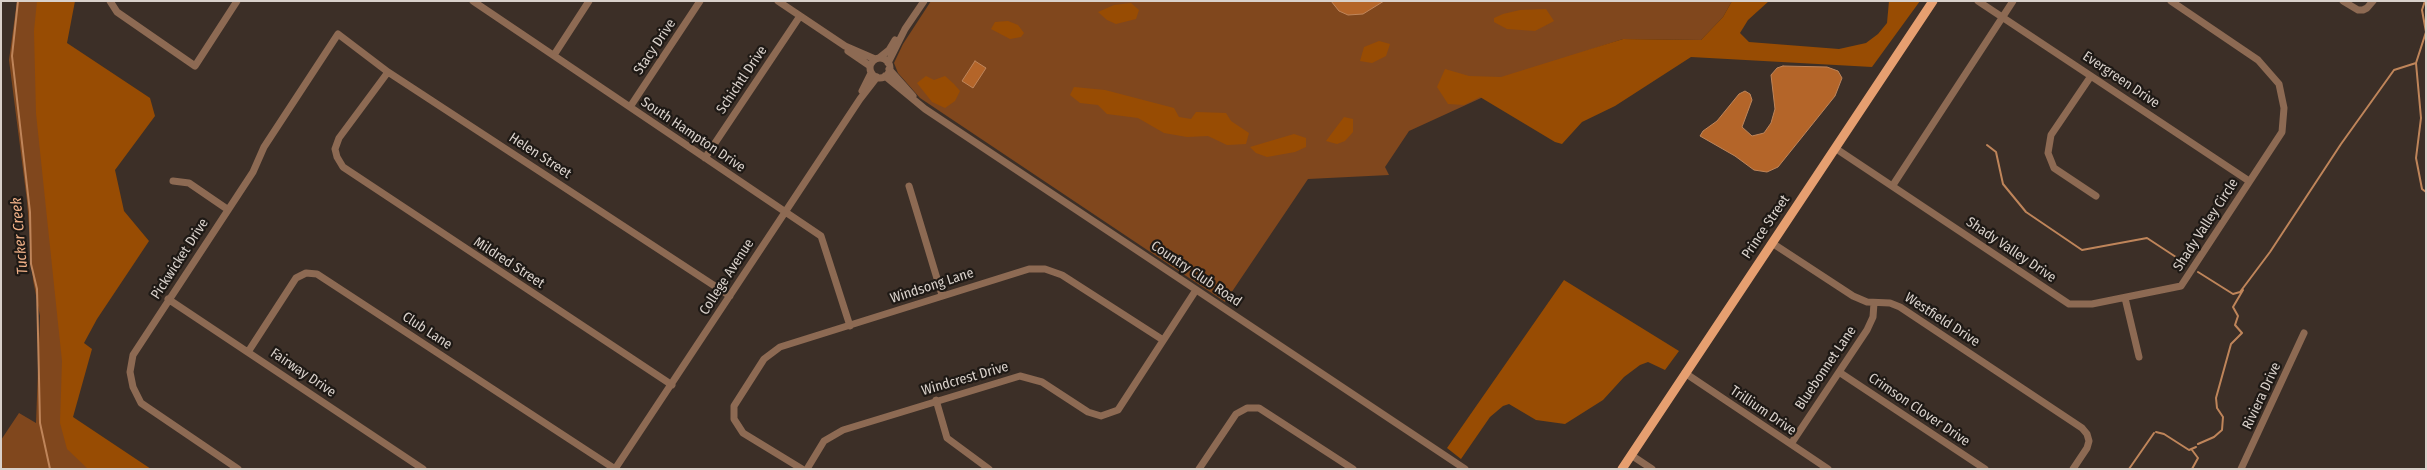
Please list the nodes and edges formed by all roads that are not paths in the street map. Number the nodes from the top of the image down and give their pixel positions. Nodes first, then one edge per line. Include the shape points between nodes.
1 (110, 1) edge
2 (237, 1) edge
3 (589, 1) edge
4 (700, 1) edge
5 (778, 1) edge
6 (924, 1) edge
7 (1933, 1) edge
8 (1978, 1) edge
9 (2013, 1) edge
10 (2171, 1) edge
11 (2343, 1) edge
12 (2373, 1) edge
13 (476, 2) edge
14 (800, 16) junction
15 (2003, 16) junction
16 (905, 29) junction
17 (338, 34) joint
18 (845, 46) junction
19 (554, 55) junction
20 (877, 58) junction
21 (889, 66) junction
22 (388, 72) junction
23 (873, 72) junction
24 (885, 76) junction
25 (2091, 76) junction
26 (914, 99) junction
27 (630, 107) junction
28 (1835, 148) junction
29 (705, 158) junction
30 (172, 181) dead end
31 (2249, 181) junction
32 (1892, 185) junction
33 (908, 186) dead end
34 (2096, 196) dead end
35 (227, 209) junction
36 (785, 212) junction
37 (1772, 243) junction
38 (1196, 290) junction
39 (942, 295) junction
40 (730, 296) junction
41 (2125, 298) junction
42 (168, 299) junction
43 (1874, 303) junction
44 (850, 326) junction
45 (2304, 333) dead end
46 (1163, 340) junction
47 (248, 352) junction
48 (2139, 357) dead end
49 (1839, 372) junction
50 (1685, 374) junction
51 (672, 385) junction
52 (936, 400) junction
53 (1791, 444) junction
54 (1631, 455) junction
55 (238, 469) edge
56 (422, 469) edge
57 (615, 469) edge
58 (802, 469) edge
59 (807, 469) edge
60 (989, 469) edge
61 (1199, 469) edge
62 (1353, 469) edge
63 (1464, 469) edge
64 (1622, 469) edge
65 (1652, 469) edge
66 (1828, 469) edge
67 (1985, 469) edge
68 (2073, 469) edge
69 (2241, 469) edge

1 - 2 street via 117,12 195,66
3 - 19 street
4 - 27 street, Stacy Drive
5 - 14 street
6 - 16 street
7 - 28 main road, Prince Street
8 - 15 street, Evergreen Drive
9 - 15 street
10 - 31 street via 2258,60 2279,84 2284,108 2282,132
11 - 12 street via 2363,10
13 - 19 street, South Hampton Drive
14 - 18 street
14 - 29 street, Schichtl Drive
15 - 25 street, Evergreen Drive
15 - 32 street
16 - 20 street via 889,50
16 - 21 street
17 - 22 street, Helen Street
17 - 35 street, Pickwicket Drive
18 - 20 street
18 - 23 street
19 - 27 street, South Hampton Drive
20 - 21 street, Country Club Road
20 - 23 street, College Avenue
21 - 24 street
21 - 26 street, Country Club Road
22 - 40 street, Helen Street
22 - 51 street, Mildred Street via 339,138 335,149 343,167
23 - 24 street
23 - 36 street, College Avenue via 860,99
24 - 26 street, Country Club Road
25 - 31 street, Evergreen Drive
25 - 34 street via 2051,135 2048,153 2054,168
26 - 38 street, Country Club Road
27 - 29 street, South Hampton Drive
28 - 32 street, Shady Valley Drive
28 - 37 main road, Prince Street
29 - 36 street, South Hampton Drive
30 - 35 street via 189,183
31 - 41 street, Shady Valley Circle via 2182,286
32 - 41 street, Shady Valley Drive via 2069,304
33 - 39 street
35 - 42 street, Pickwicket Drive
36 - 40 street, College Avenue
36 - 44 street, South Hampton Drive via 821,236
37 - 43 street, Westfield Drive via 1853,296
37 - 50 main road, Prince Street
38 - 46 street, Windcrest Drive
38 - 63 street, Country Club Road
39 - 44 street, Windsong Lane
39 - 46 street, Windsong Lane via 1029,269 1044,268
40 - 51 street, College Avenue
41 - 48 street
42 - 47 street, Fairway Drive
42 - 55 street, Pickwicket Drive via 133,355 130,372 133,387 141,403
43 - 49 street, Bluebonnet Lane via 1871,323
43 - 68 street, Westfield Drive via 1900,307 2082,428 2088,438 2087,448
44 - 58 street, Windsong Lane via 780,347 764,359 734,406 734,419 742,432
45 - 69 street, Riviera Drive
46 - 52 street, Windcrest Drive via 1118,410 1101,416 1088,412 1042,382 1020,376
47 - 56 street, Fairway Drive
47 - 57 street, Club Lane via 296,278 317,274
49 - 53 street, Bluebonnet Lane
49 - 67 street, Crimson Clover Drive
50 - 53 street, Trillium Drive
50 - 54 main road, Prince Street
51 - 57 street, College Avenue
52 - 59 street, Windcrest Drive via 843,430 824,441
52 - 60 street via 947,438
53 - 66 street, Trillium Drive
54 - 64 main road, Prince Street
54 - 65 street
61 - 62 street via 1236,414 1247,408 1259,408

